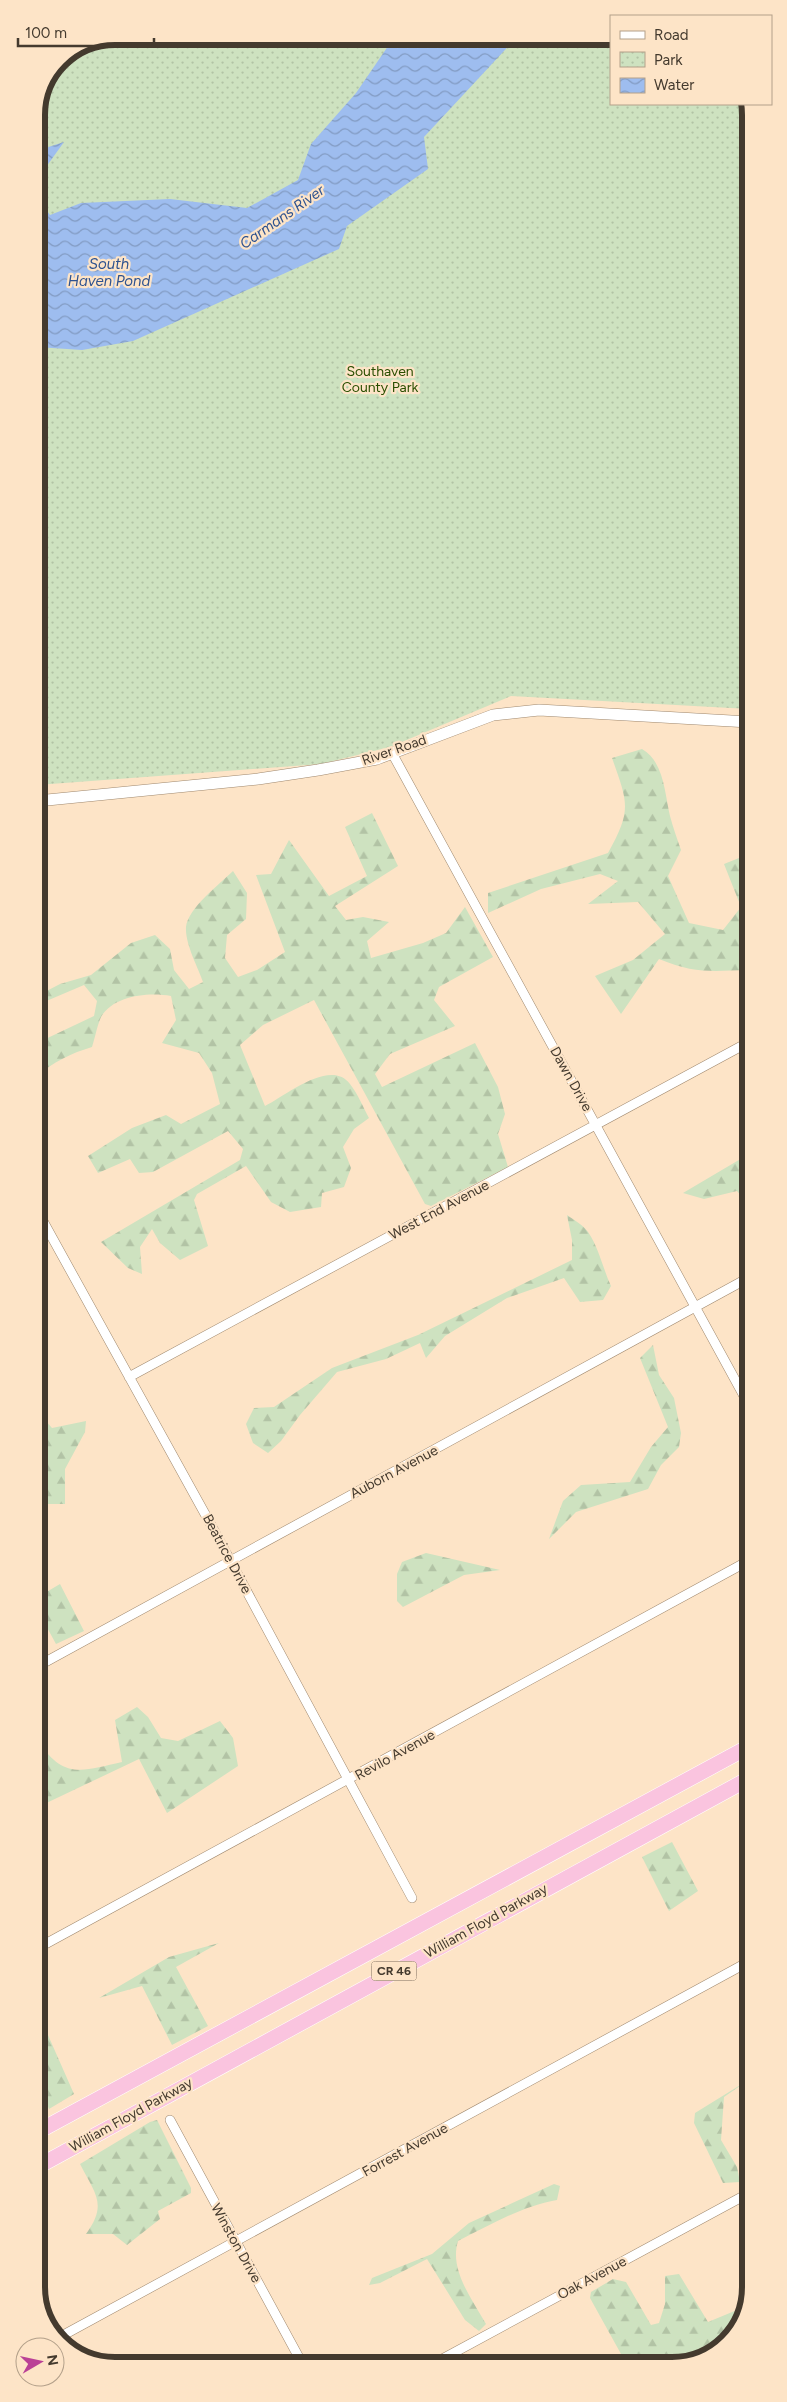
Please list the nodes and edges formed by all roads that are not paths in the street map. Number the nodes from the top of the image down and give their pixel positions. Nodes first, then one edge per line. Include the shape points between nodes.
1 (742, 722) edge
2 (392, 753) junction
3 (45, 799) edge
4 (742, 1046) edge
5 (597, 1125) junction
6 (45, 1225) edge
7 (742, 1281) edge
8 (696, 1307) junction
9 (129, 1377) junction
10 (742, 1392) edge
11 (230, 1560) junction
12 (742, 1564) edge
13 (45, 1662) edge
14 (742, 1750) edge
15 (349, 1780) junction
16 (742, 1782) edge
17 (412, 1898) dead end
18 (45, 1944) edge
19 (742, 1965) edge
20 (170, 2120) dead end
21 (45, 2128) edge
22 (45, 2163) edge
23 (742, 2197) edge
24 (236, 2243) junction
25 (64, 2335) edge
26 (299, 2357) edge
27 (446, 2357) edge

1 - 2 street, River Road via 539,710 493,715
2 - 3 street, River Road via 258,778
2 - 5 street, Dawn Drive
4 - 5 street, West End Avenue
5 - 8 street, Dawn Drive
5 - 9 street, West End Avenue
6 - 9 street, Beatrice Drive
7 - 8 street, Auborn Avenue
8 - 10 street, Dawn Drive
8 - 11 street, Auborn Avenue
9 - 11 street, Beatrice Drive
11 - 13 street, Auborn Avenue
11 - 15 street, Beatrice Drive
12 - 15 street, Revilo Avenue
14 - 21 highway, William Floyd Parkway / CR 46
15 - 17 street, Beatrice Drive
15 - 18 street, Revilo Avenue
16 - 22 highway, William Floyd Parkway / CR 46
19 - 24 street, Forrest Avenue
20 - 24 street, Winston Drive
23 - 27 street, Oak Avenue
24 - 25 street, Forrest Avenue
24 - 26 street, Winston Drive

